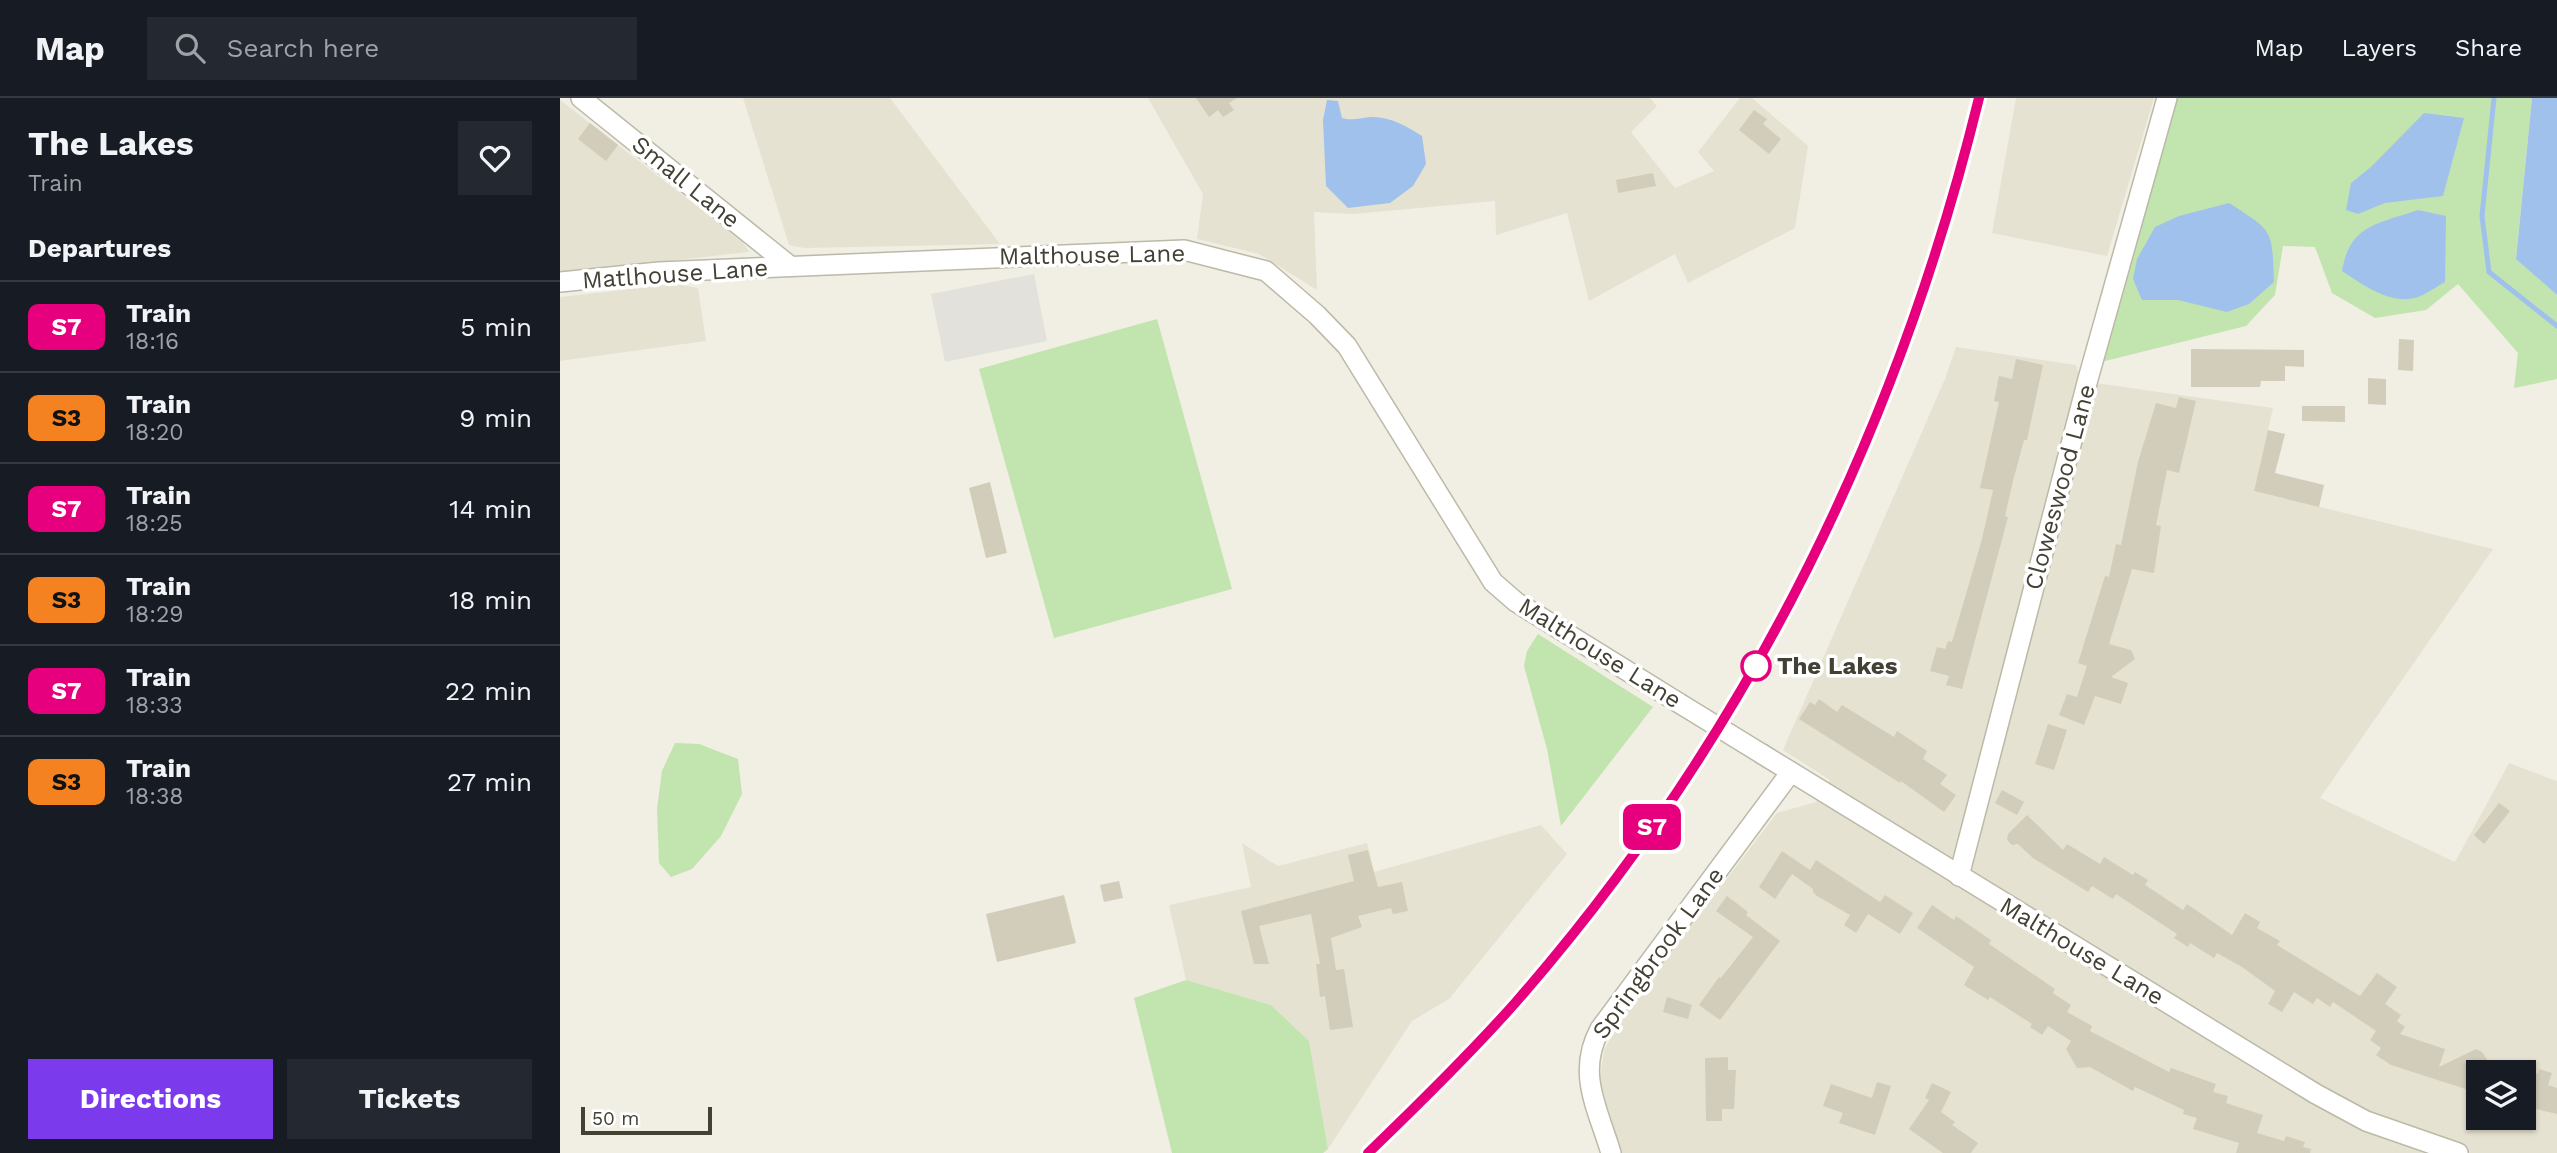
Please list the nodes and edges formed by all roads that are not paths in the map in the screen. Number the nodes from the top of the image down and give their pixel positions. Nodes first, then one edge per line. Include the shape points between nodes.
1 (581, 98) edge
2 (2166, 98) edge
3 (790, 266) junction
4 (560, 282) edge
5 (1791, 772) junction
6 (1959, 876) junction
7 (1611, 1153) edge
8 (2458, 1153) edge

1 - 3 street, Small Lane
2 - 6 street, Cloweswood Lane
3 - 4 street, Matlhouse Lane
3 - 5 street, Malthouse Lane, bridge via 1184,250 1266,271 1347,346 1493,582 1516,602
5 - 6 street, Malthouse Lane
5 - 7 street, Springbrook Lane via 1591,1045 1592,1095
6 - 8 street, Malthouse Lane via 2316,1094 2366,1121

